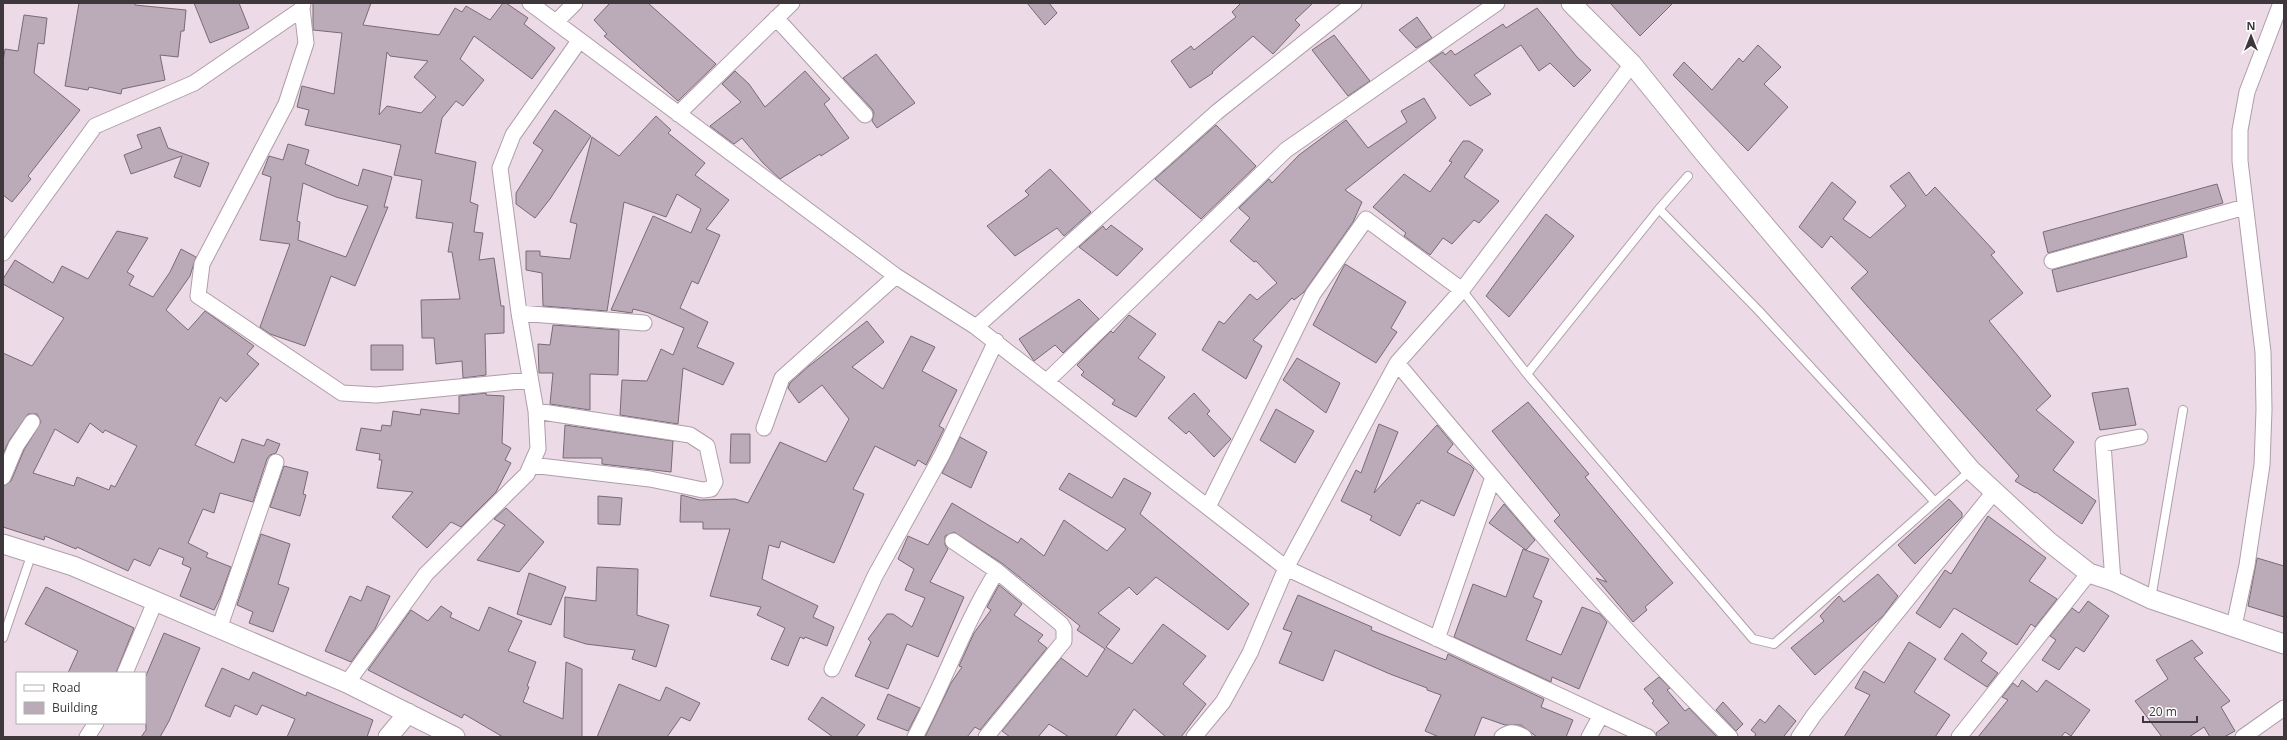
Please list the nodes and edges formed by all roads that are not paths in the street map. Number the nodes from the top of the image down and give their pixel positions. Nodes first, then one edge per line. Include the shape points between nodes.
1 (530, 3) edge
2 (574, 3) edge
3 (792, 3) edge
4 (1354, 3) edge
5 (1497, 3) edge
6 (1571, 3) edge
7 (2282, 3) edge
8 (303, 6) edge
9 (776, 18) junction
10 (556, 22) junction
11 (579, 41) junction
12 (1632, 64) junction
13 (678, 114) junction
14 (864, 115) dead end
15 (1688, 176) dead end
16 (2245, 207) junction
17 (1659, 209) junction
18 (3, 253) edge
19 (2052, 261) dead end
20 (896, 276) junction
21 (1462, 290) junction
22 (519, 313) junction
23 (644, 323) dead end
24 (976, 327) junction
25 (996, 341) junction
26 (1398, 363) junction
27 (1527, 374) junction
28 (530, 380) junction
29 (1047, 381) junction
30 (2183, 410) dead end
31 (536, 411) junction
32 (32, 422) dead end
33 (764, 428) dead end
34 (2140, 437) dead end
35 (276, 462) dead end
36 (530, 465) junction
37 (1971, 470) junction
38 (3, 477) edge
39 (1493, 477) junction
40 (1994, 492) junction
41 (1935, 502) junction
42 (1208, 507) junction
43 (953, 541) dead end
44 (3, 544) edge
45 (32, 553) junction
46 (1286, 568) junction
47 (997, 571) junction
48 (2089, 573) junction
49 (2113, 581) junction
50 (2151, 599) junction
51 (156, 602) junction
52 (2234, 626) junction
53 (218, 629) junction
54 (3, 638) edge
55 (1437, 638) junction
56 (2284, 644) edge
57 (832, 669) dead end
58 (125, 672) edge
59 (347, 683) junction
60 (2284, 708) edge
61 (408, 713) junction
62 (1601, 715) junction
63 (95, 724) edge
64 (87, 737) edge
65 (388, 737) edge
66 (455, 737) edge
67 (915, 737) edge
68 (986, 737) edge
69 (1194, 737) edge
70 (1502, 737) edge
71 (1524, 737) edge
72 (1589, 737) edge
73 (1648, 737) edge
74 (1730, 737) edge
75 (1799, 737) edge
76 (1959, 737) edge
77 (2243, 737) edge

1 - 10 street
2 - 10 street
3 - 9 street
4 - 24 street via 1217,112
5 - 29 street via 1286,150
6 - 12 street
7 - 16 street via 2247,92 2240,130 2240,161
8 - 18 street via 194,83 95,126
8 - 28 street via 306,43 286,104 202,264 198,296 342,394 376,395
9 - 13 street
9 - 14 street
10 - 11 street
11 - 13 street
11 - 22 street via 513,135 500,168
12 - 21 street
12 - 37 street
13 - 20 street
15 - 17 lane
16 - 19 street
16 - 52 street via 2263,352 2264,418 2262,465 2247,565
17 - 27 lane
17 - 41 lane via 1759,312
20 - 24 street
20 - 33 street via 782,378
21 - 26 street
21 - 27 lane
21 - 42 street via 1366,219 1313,294
22 - 23 street
22 - 28 street
24 - 25 street
25 - 29 street
25 - 57 street via 942,455 875,576
26 - 39 street
26 - 46 street
27 - 41 lane via 1753,638 1774,644
28 - 31 street
29 - 42 street
30 - 50 lane
31 - 36 street via 538,448
31 - 36 street via 690,435 707,446 715,482 711,489 698,490 650,479
32 - 38 street via 16,446
34 - 49 street via 2103,444
35 - 53 street
36 - 59 street via 527,474 426,574
37 - 40 street
37 - 41 lane
39 - 55 street
39 - 74 street via 1677,685
40 - 48 street via 2048,541
40 - 75 street
42 - 46 street
43 - 47 street
44 - 45 street
45 - 51 street via 73,566
45 - 54 lane
46 - 55 street
46 - 69 street via 1250,653 1223,702
47 - 67 street via 977,603 936,698
47 - 68 street via 1061,624 1065,636 1064,641
48 - 49 street
48 - 76 street
49 - 50 street
50 - 52 street
51 - 53 street
51 - 58 street
52 - 56 street
53 - 59 street
55 - 62 street
59 - 61 street
60 - 77 street
61 - 65 street
61 - 66 street
62 - 72 street
62 - 73 street
63 - 64 street
70 - 71 street via 1516,732

